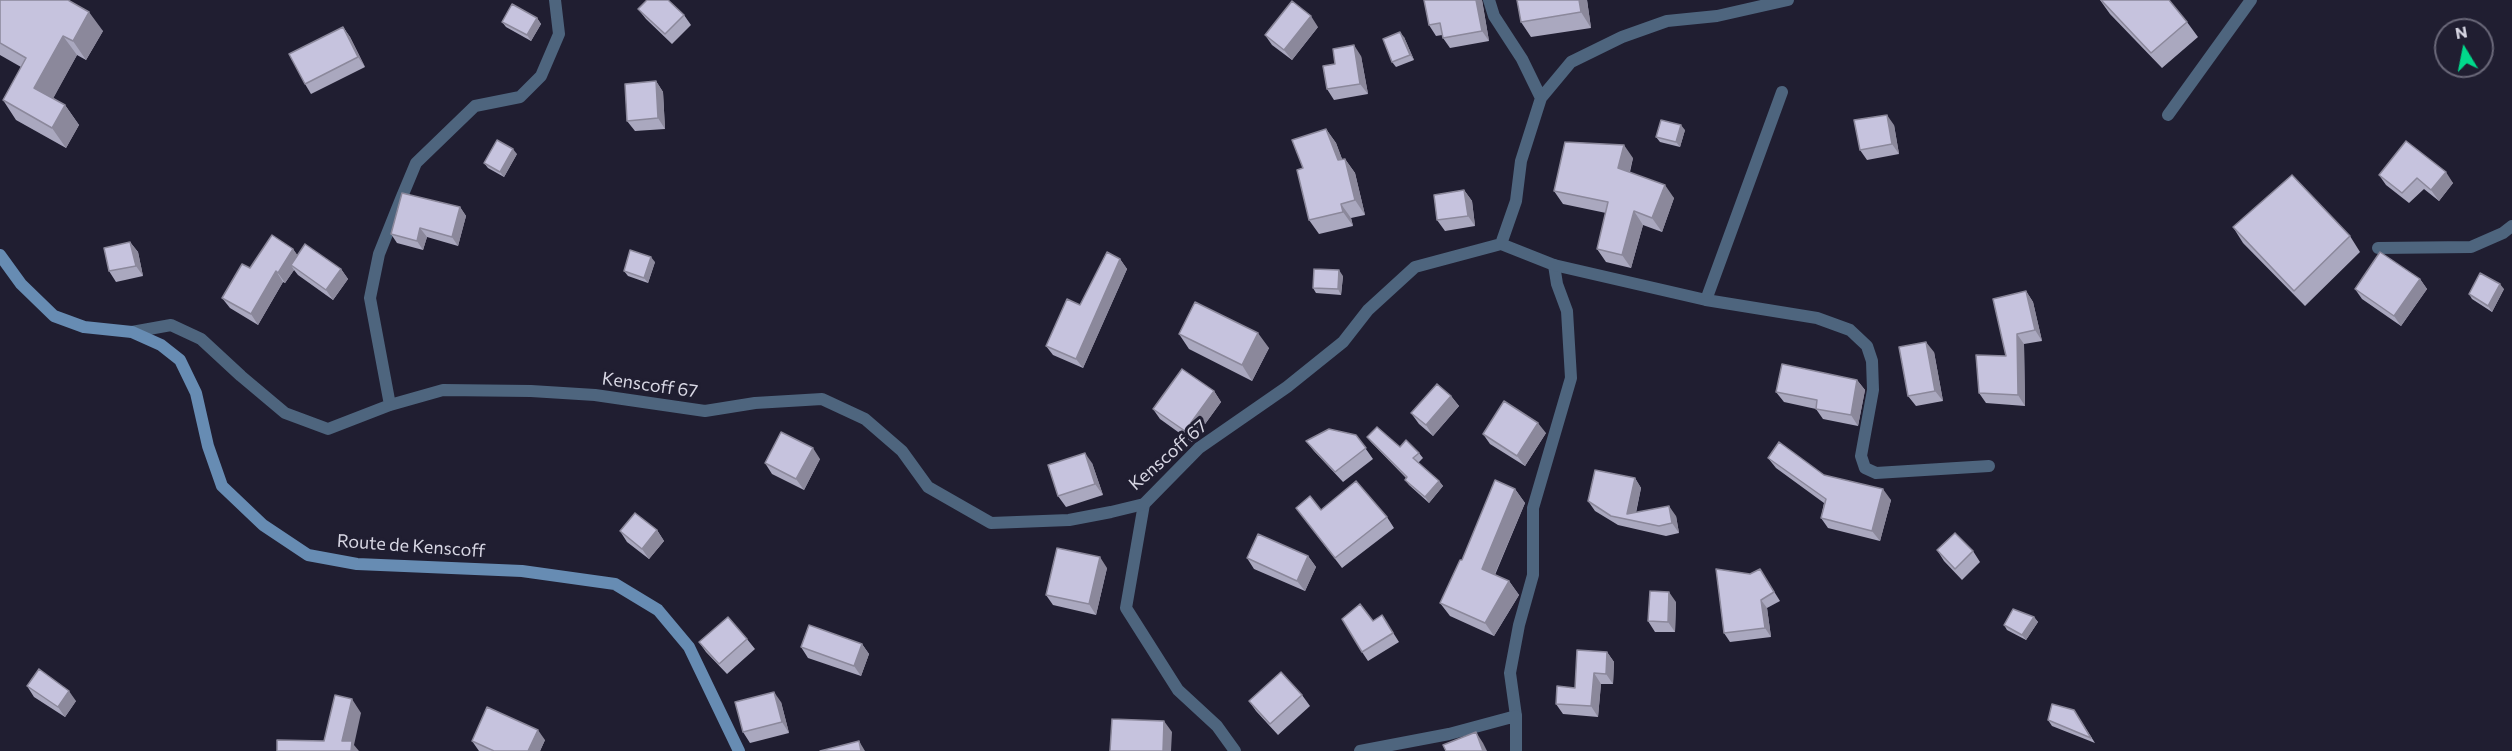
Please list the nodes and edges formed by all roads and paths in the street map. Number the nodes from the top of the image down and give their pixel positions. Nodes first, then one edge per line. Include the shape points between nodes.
1 (555, 0) edge
2 (1490, 0) edge
3 (1788, 0) edge
4 (2251, 0) edge
5 (1782, 92) dead end
6 (1541, 98) junction
7 (2168, 115) dead end
8 (2512, 226) edge
9 (1501, 244) junction
10 (2378, 248) dead end
11 (0, 255) edge
12 (1554, 265) junction
13 (1706, 300) junction
14 (132, 332) junction
15 (390, 405) junction
16 (1989, 466) dead end
17 (1144, 504) junction
18 (1516, 716) junction
19 (739, 751) edge
20 (1235, 751) edge
21 (1360, 751) edge
22 (1516, 751) edge

1 - 15 street via 559,34 541,76 520,97 475,106 416,163 401,199 379,254 370,298
2 - 6 street via 1494,16
3 - 6 street via 1717,16 1667,21 1622,37 1571,62
4 - 7 street
5 - 13 street
6 - 9 street via 1521,161 1516,201
8 - 10 street via 2471,247
9 - 12 street
9 - 17 street, Kenscoff 67 via 1415,267 1368,310 1343,342 1287,387 1199,448
11 - 14 main road, Route de Kenscoff via 21,284 54,316 84,327
12 - 13 street
12 - 18 street via 1567,311 1571,378 1533,508 1533,575 1510,673
13 - 16 street via 1817,318 1850,330 1867,346 1874,390 1861,456 1870,471
14 - 15 street, Kenscoff 67 via 171,325 201,339 285,413 328,429
14 - 19 main road, Route de Kenscoff via 161,345 180,360 196,393 222,486 263,525 308,555 357,564 522,571 615,584 658,610 689,646
15 - 17 street, Kenscoff 67 via 443,390 595,395 705,411 822,399 865,418 902,451 928,487 991,523 1069,520
17 - 20 street via 1126,608 1179,690 1217,726
18 - 21 street
18 - 22 street

